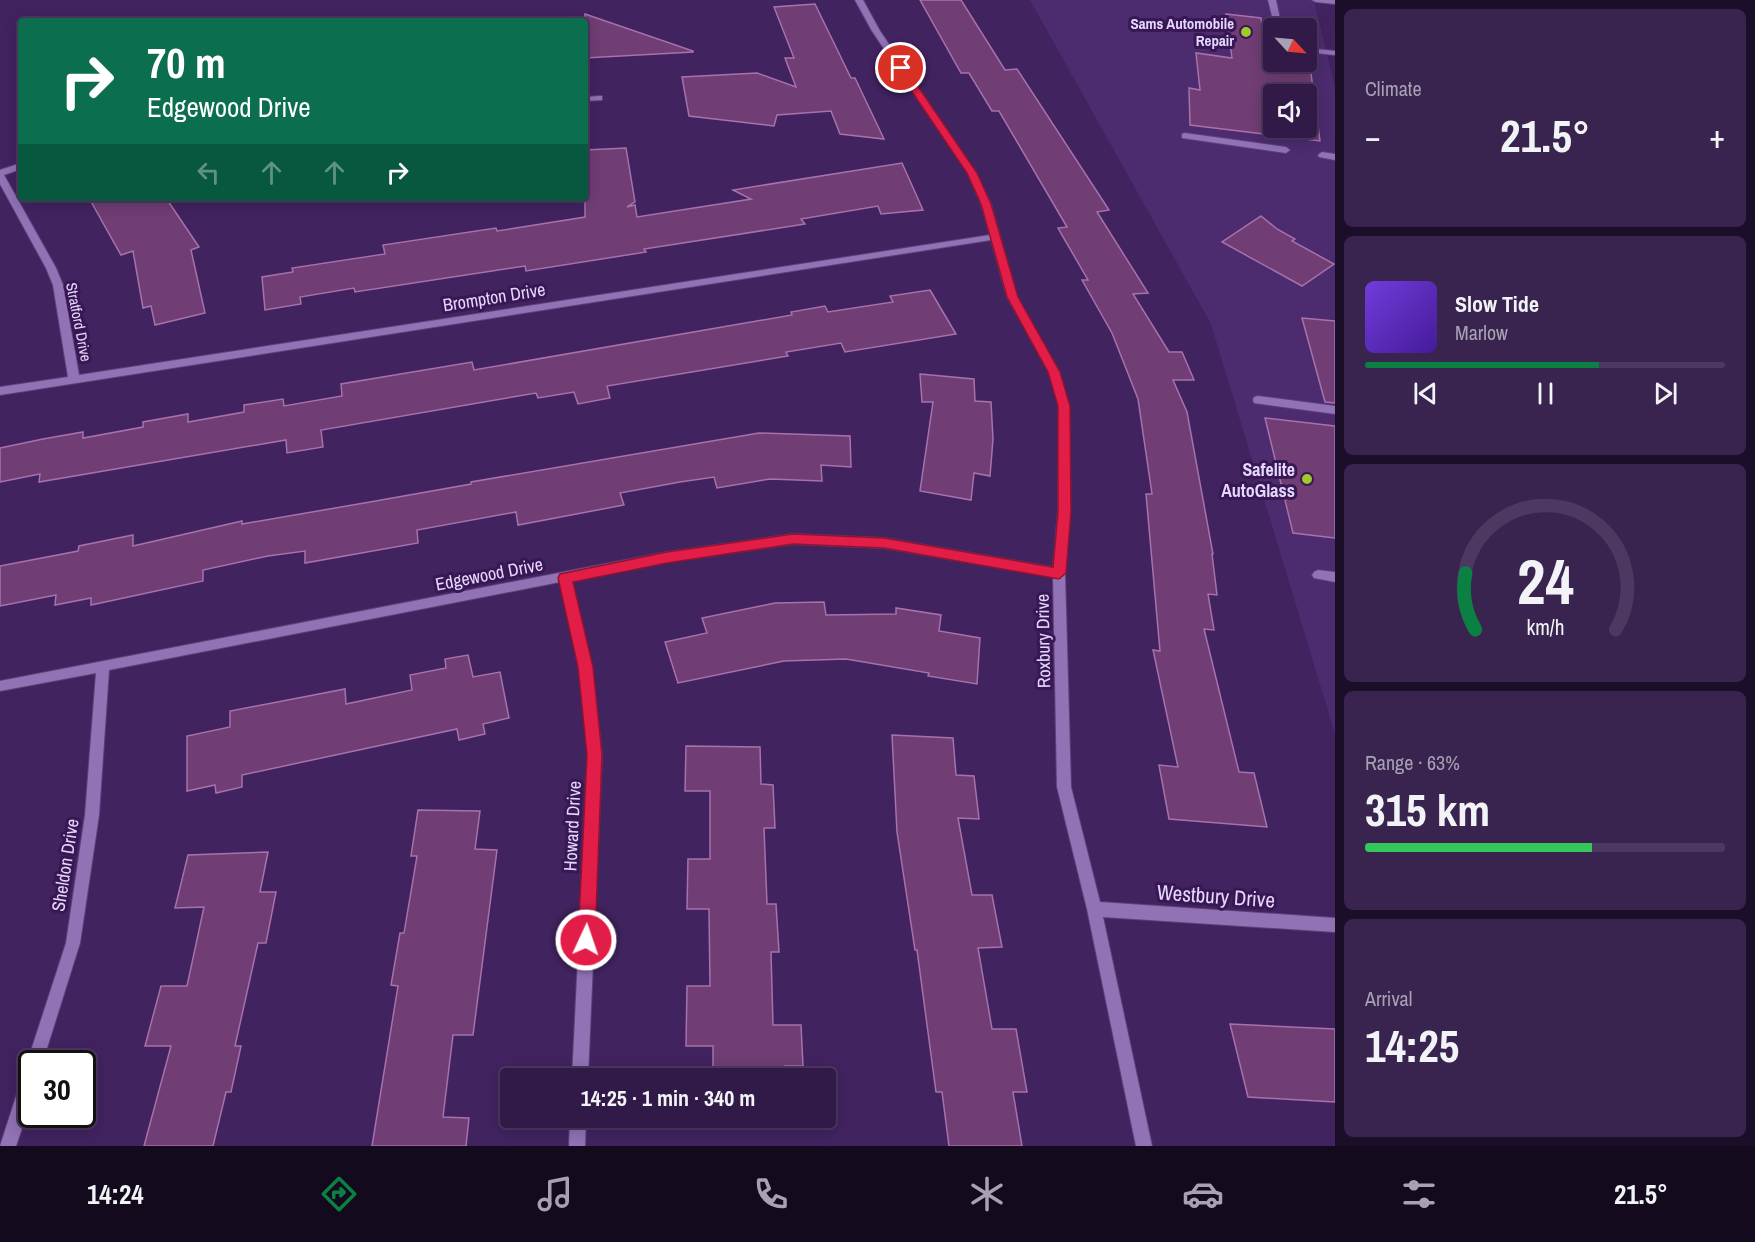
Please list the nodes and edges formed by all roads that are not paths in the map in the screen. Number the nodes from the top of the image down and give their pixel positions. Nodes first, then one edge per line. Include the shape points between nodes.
1 (859, 0) edge
2 (1272, 0) edge
3 (1316, 0) edge
4 (1335, 2) edge
5 (1276, 18) edge
6 (1317, 51) edge
7 (1335, 53) edge
8 (599, 98) dead end
9 (588, 99) edge
10 (1185, 136) dead end
11 (1286, 150) dead end
12 (1322, 155) dead end
13 (1335, 157) edge
14 (18, 167) edge
15 (0, 174) edge
16 (993, 237) junction
17 (74, 379) junction
18 (0, 391) edge
19 (1258, 400) dead end
20 (1335, 410) edge
21 (1059, 573) junction
22 (1318, 575) dead end
23 (1335, 577) edge
24 (565, 578) junction
25 (103, 667) junction
26 (0, 686) edge
27 (1094, 909) junction
28 (1335, 925) edge
29 (39, 1050) edge
30 (580, 1068) edge
31 (18, 1115) edge
32 (578, 1128) edge
33 (8, 1146) edge
34 (577, 1146) edge
35 (1144, 1146) edge

1 - 16 street, Roxbury Drive via 972,173 986,204
2 - 5 street
3 - 4 street
6 - 7 street
8 - 9 street
10 - 11 street
12 - 13 street
14 - 15 street
15 - 17 street, Stratford Drive via 58,285
16 - 17 street, Brompton Drive
16 - 21 street, Roxbury Drive via 1012,297 1054,372 1064,406 1064,512
17 - 18 street, Brompton Drive
19 - 20 street
21 - 24 street, Edgewood Drive via 884,543 793,539 667,557
21 - 27 street, Roxbury Drive via 1064,787
22 - 23 street
24 - 25 street, Edgewood Drive
24 - 30 street, Howard Drive via 586,667 595,755
25 - 26 street, Edgewood Drive
25 - 29 street, Sheldon Drive via 92,815 73,943
27 - 28 street, Westbury Drive
27 - 35 street, Roxbury Drive
31 - 33 street
32 - 34 street

